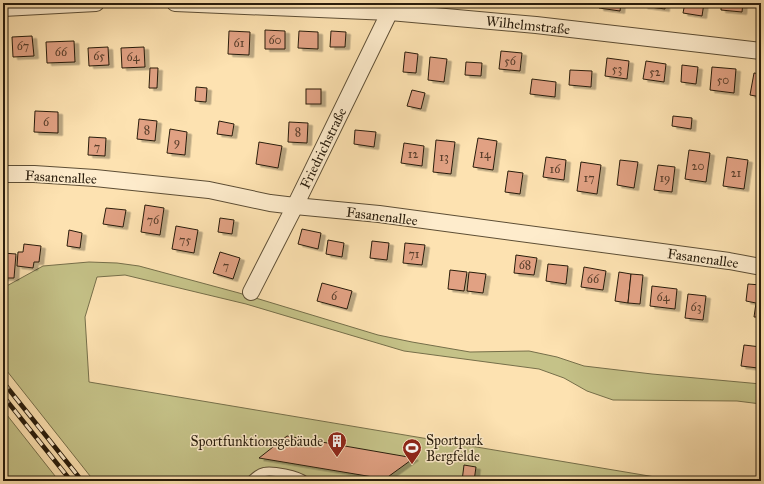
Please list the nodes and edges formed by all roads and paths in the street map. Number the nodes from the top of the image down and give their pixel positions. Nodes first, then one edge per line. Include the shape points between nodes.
1 (96, 3) edge
2 (175, 3) edge
3 (392, 7) edge
4 (3, 8) edge
5 (761, 51) edge
6 (3, 174) edge
7 (295, 206) junction
8 (761, 267) edge
9 (251, 292) dead end
10 (250, 481) edge
11 (305, 481) edge

1 - 4 street
2 - 3 street, Wilhelmstraße
3 - 5 street, Wilhelmstraße
3 - 7 street, Friedrichstraße
6 - 7 street, Fasanenallee via 95,178 209,190
7 - 8 street, Fasanenallee via 379,214
7 - 9 street, Friedrichstraße
10 - 11 lane via 260,473 266,472 295,476

